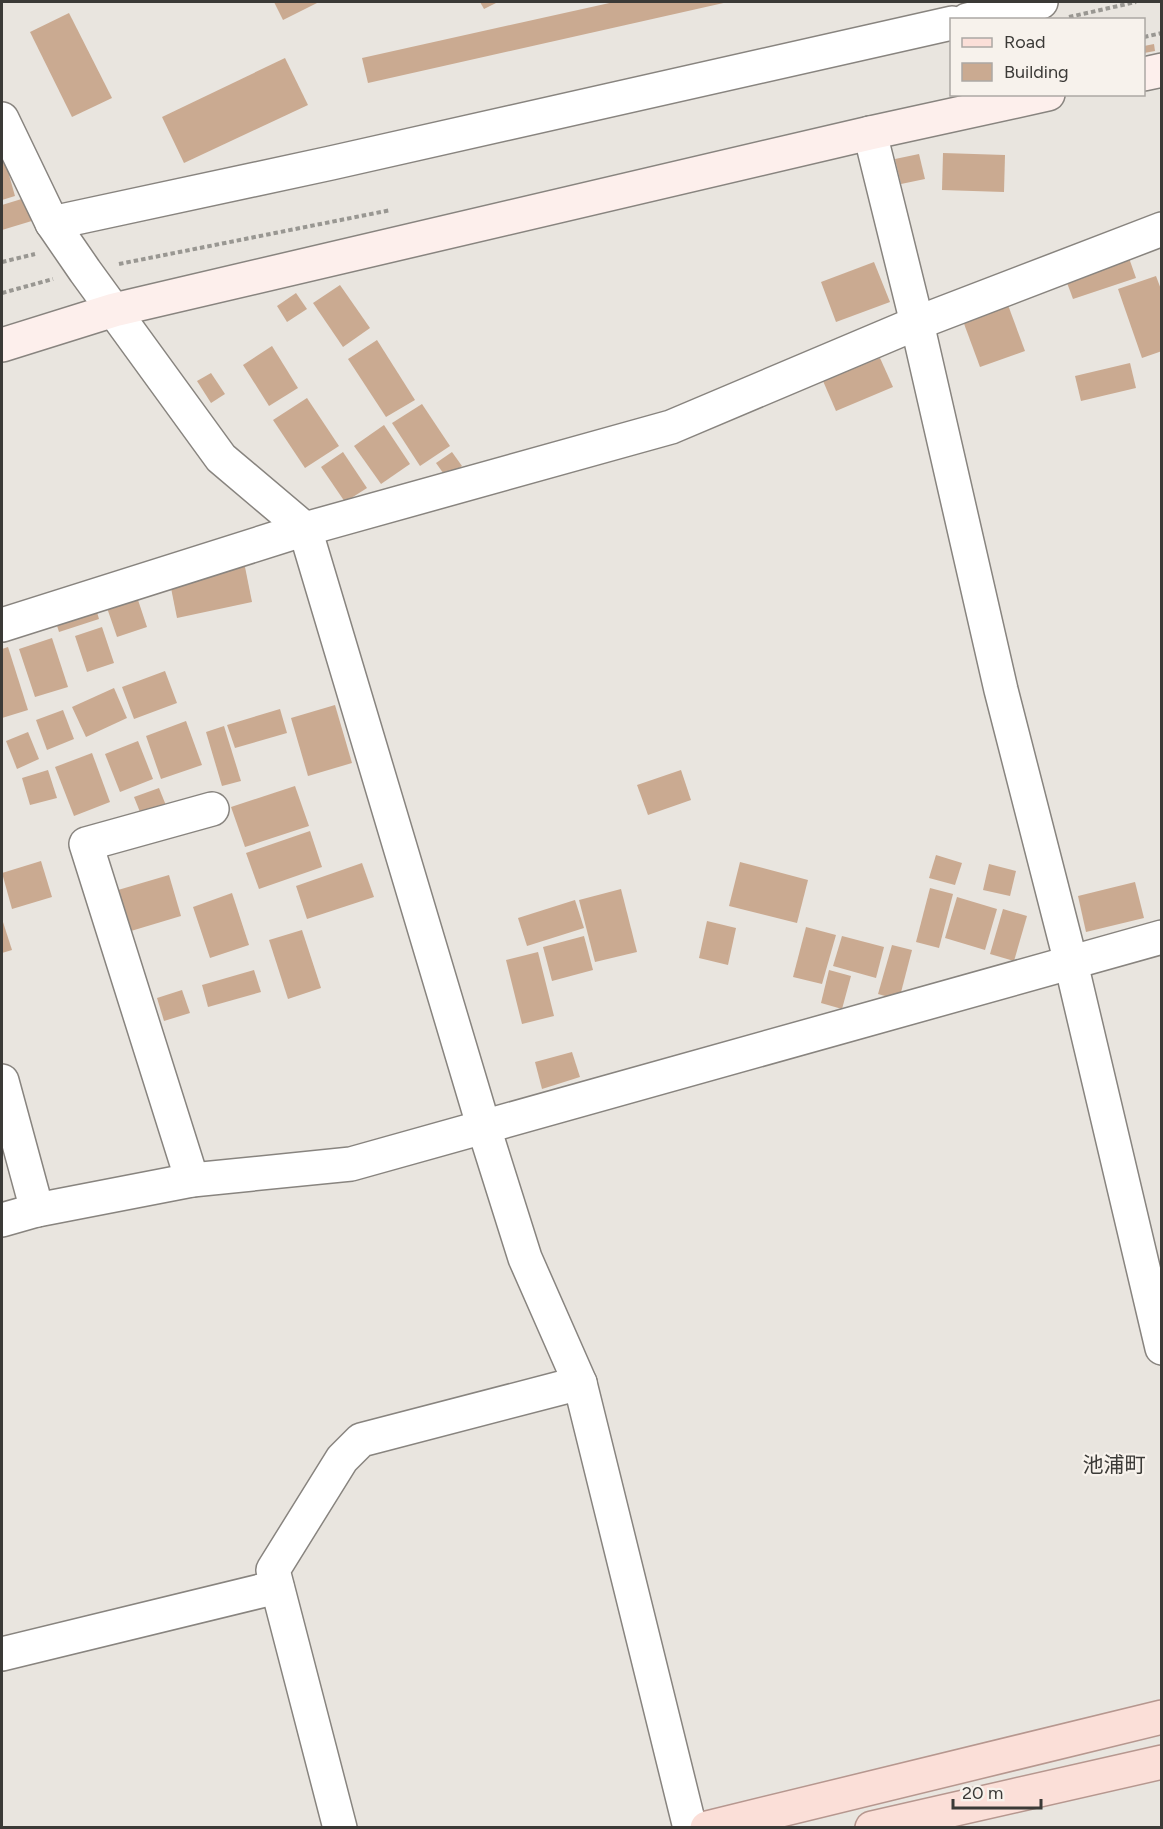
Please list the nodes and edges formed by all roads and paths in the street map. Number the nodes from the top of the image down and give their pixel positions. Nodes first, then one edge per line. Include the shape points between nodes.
1 (1041, 2) edge
2 (1136, 2) edge
3 (1110, 4) edge
4 (975, 18) edge
5 (1064, 18) edge
6 (950, 23) edge
7 (1161, 33) edge
8 (1145, 37) edge
9 (1161, 70) edge
10 (1145, 74) edge
11 (1039, 96) edge
12 (2, 122) edge
13 (870, 133) junction
14 (399, 208) dead end
15 (52, 223) junction
16 (1161, 229) edge
17 (85, 271) junction
18 (2, 293) edge
19 (114, 310) junction
20 (916, 323) junction
21 (2, 345) edge
22 (305, 529) junction
23 (2, 625) edge
24 (212, 809) dead end
25 (1161, 937) edge
26 (1071, 963) junction
27 (2, 1081) edge
28 (484, 1128) junction
29 (192, 1180) junction
30 (37, 1210) junction
31 (2, 1220) edge
32 (1161, 1348) edge
33 (580, 1383) junction
34 (277, 1587) junction
35 (2, 1654) edge
36 (1161, 1717) edge
37 (1161, 1762) edge
38 (340, 1827) edge
39 (690, 1827) edge
40 (707, 1827) edge
41 (872, 1827) edge

1 - 4 street
2 - 3 path
3 - 5 path
6 - 15 street
7 - 8 path
9 - 10 street
11 - 13 street
12 - 15 street
13 - 19 street
13 - 20 street
14 - 17 path
15 - 17 street
16 - 20 street
17 - 18 path
17 - 19 street
19 - 21 street
19 - 22 street via 221,458
20 - 22 street via 671,427
20 - 26 street via 1000,690
22 - 23 street
22 - 28 street
24 - 29 street via 86,844
25 - 26 street
26 - 28 street
26 - 32 street
27 - 30 street
28 - 29 street via 351,1164
28 - 33 street via 525,1258
29 - 30 street
30 - 31 street
33 - 34 street via 361,1440 342,1459 273,1570
33 - 39 street
34 - 35 street
34 - 38 street
36 - 40 main road
37 - 41 main road

